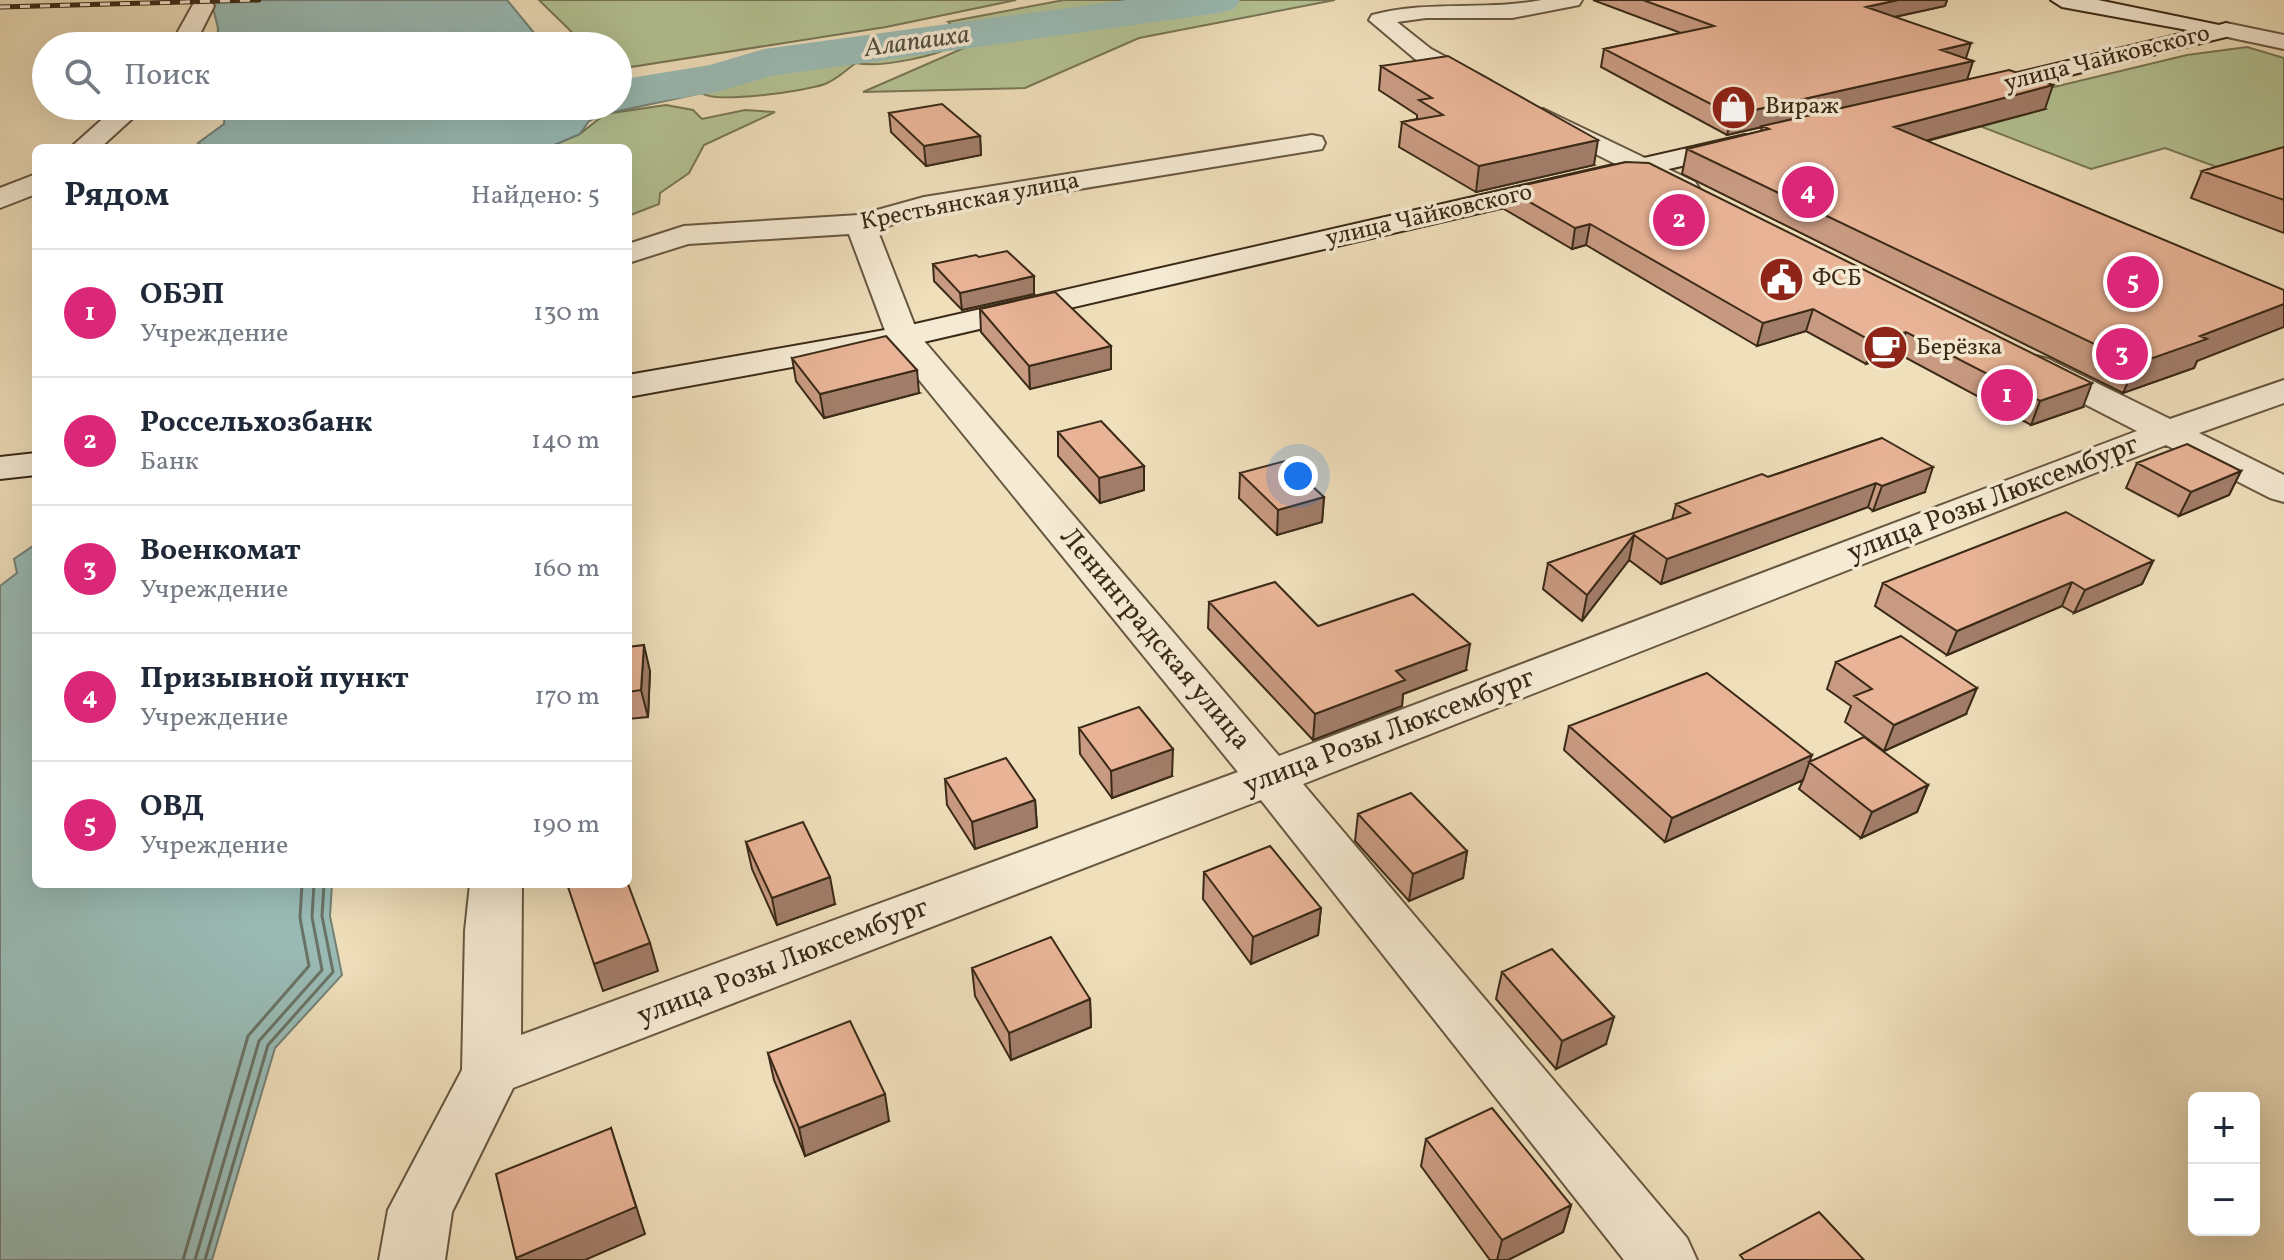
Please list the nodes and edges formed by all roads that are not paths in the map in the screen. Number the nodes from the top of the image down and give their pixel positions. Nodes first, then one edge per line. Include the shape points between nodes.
1 (1571, 0) edge
2 (2062, 0) edge
3 (203, 6) dead end
4 (2107, 10) junction
5 (2226, 30) junction
6 (189, 32) edge
7 (2284, 42) edge
8 (2117, 58) junction
9 (1949, 96) edge
10 (117, 120) edge
11 (1780, 135) edge
12 (1312, 143) dead end
13 (89, 144) edge
14 (1642, 167) junction
15 (32, 185) edge
16 (0, 199) edge
17 (1713, 202) edge
18 (860, 224) junction
19 (632, 253) edge
20 (902, 337) junction
21 (2011, 353) edge
22 (632, 385) edge
23 (2284, 391) edge
24 (2167, 432) junction
25 (32, 464) edge
26 (0, 468) edge
27 (2284, 490) edge
28 (1270, 778) junction
29 (496, 888) edge
30 (492, 1071) junction
31 (412, 1260) edge
32 (1664, 1260) edge

1 - 14 street via 1504,12 1442,9 1380,20 1423,54
2 - 4 street
3 - 6 street
4 - 5 street
4 - 8 street via 2155,27 2148,42
5 - 7 street
5 - 8 street, улица Чайковского
8 - 9 street, улица Чайковского
10 - 13 street
11 - 14 street, улица Чайковского
12 - 18 street, Крестьянская улица via 924,206
14 - 17 street
14 - 20 street, улица Чайковского
15 - 16 street
18 - 19 street, Крестьянская улица via 684,235
18 - 20 street, Ленинградская улица
20 - 22 street, улица Чайковского
20 - 28 street, Ленинградская улица
21 - 24 street
23 - 24 street, улица Розы Люксембург
24 - 27 street
24 - 28 street, улица Розы Люксембург
25 - 26 street
28 - 30 street, улица Розы Люксембург
28 - 32 street, Ленинградская улица
29 - 30 street
30 - 31 street via 420,1210

